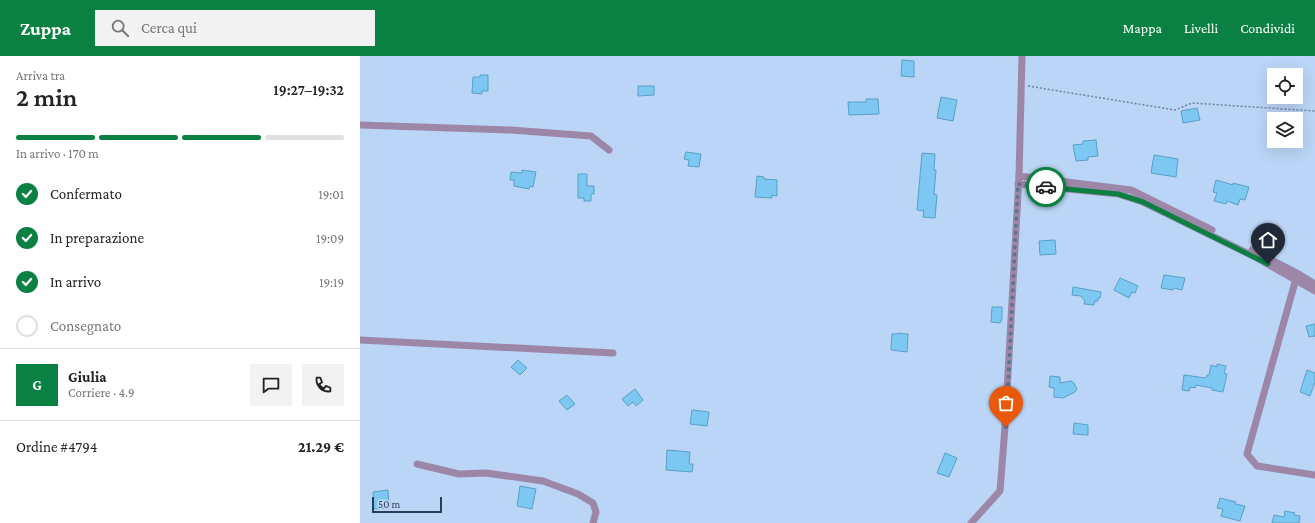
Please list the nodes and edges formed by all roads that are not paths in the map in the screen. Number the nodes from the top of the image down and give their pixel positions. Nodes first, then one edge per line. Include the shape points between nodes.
1 (1022, 56) edge
2 (360, 125) edge
3 (609, 150) dead end
4 (1019, 176) junction
5 (1018, 184) junction
6 (1296, 276) junction
7 (1315, 284) edge
8 (1315, 290) edge
9 (360, 340) edge
10 (613, 353) dead end
11 (418, 464) dead end
12 (1315, 475) edge
13 (593, 523) edge
14 (971, 523) edge

1 - 4 street
2 - 3 street via 511,130 592,136
4 - 5 street
4 - 6 street via 1131,190
5 - 6 street via 1118,194 1143,202
5 - 14 street via 1006,427 1000,491
6 - 7 street
6 - 8 street
6 - 12 street via 1247,454 1257,466
9 - 10 street
11 - 13 street via 459,474 486,473 543,481 578,494 593,504 596,512

